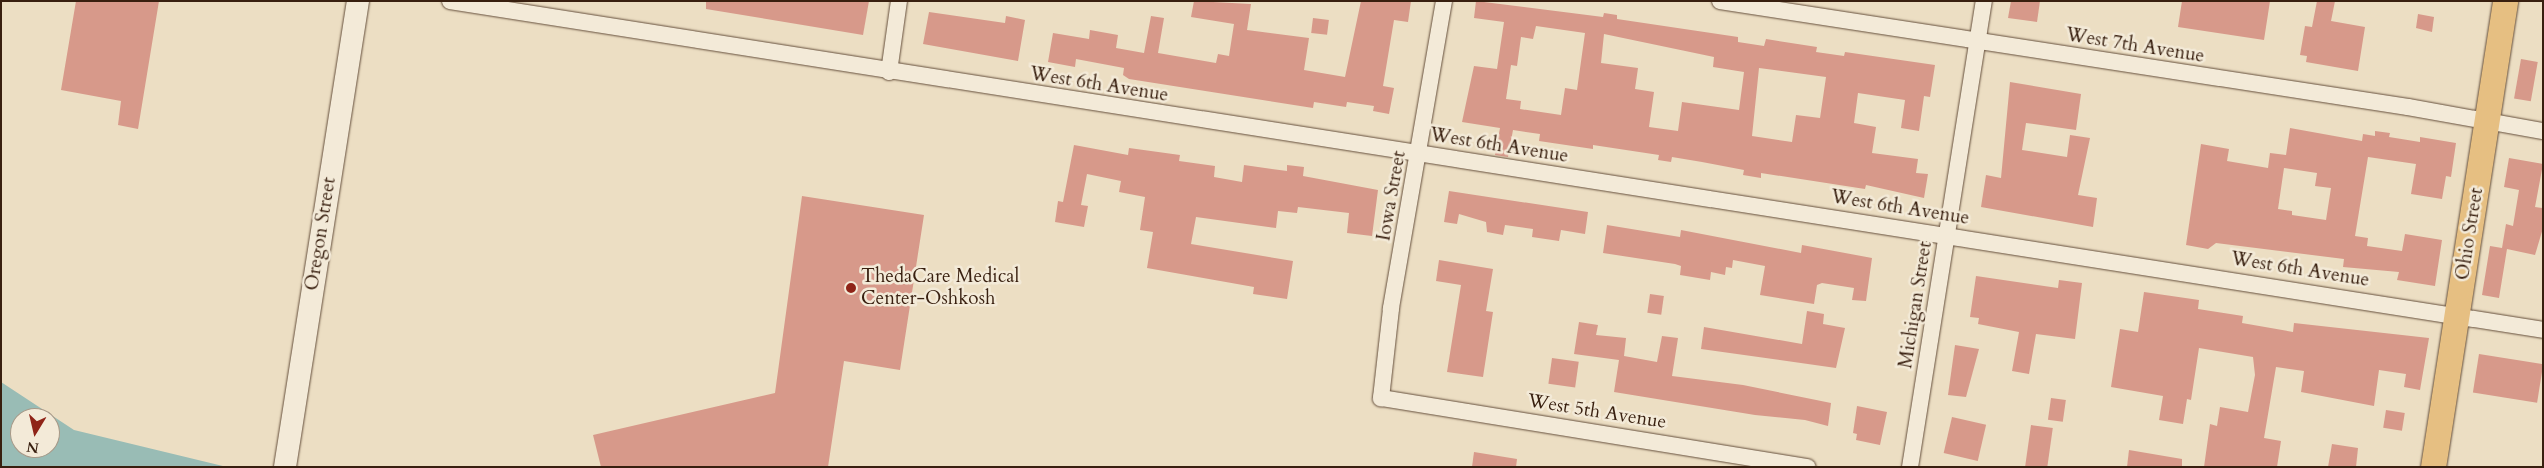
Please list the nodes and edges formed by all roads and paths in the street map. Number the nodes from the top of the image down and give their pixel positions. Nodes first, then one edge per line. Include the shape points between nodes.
1 (358, 1) edge
2 (450, 1) edge
3 (899, 1) edge
4 (1444, 1) edge
5 (1720, 1) edge
6 (1984, 1) edge
7 (2505, 1) edge
8 (1977, 41) junction
9 (889, 72) junction
10 (2487, 122) junction
11 (2543, 131) edge
12 (1420, 154) junction
13 (1948, 235) junction
14 (2457, 315) junction
15 (2543, 330) edge
16 (1381, 398) joint
17 (285, 467) edge
18 (1807, 467) edge
19 (1910, 467) edge
20 (2433, 467) edge

1 - 17 main road, Oregon Street
2 - 9 street, West 6th Avenue
3 - 9 street
4 - 12 street, Iowa Street
5 - 8 street, West 7th Avenue
6 - 8 street, Michigan Street
7 - 10 main road, Ohio Street
8 - 10 street, West 7th Avenue
8 - 13 street, Michigan Street
9 - 12 street, West 6th Avenue
10 - 11 street, West 7th Avenue
10 - 14 main road, Ohio Street
12 - 13 street, West 6th Avenue
12 - 16 street, Iowa Street via 1392,309
13 - 14 street, West 6th Avenue
13 - 19 street, Michigan Street
14 - 15 street, West 6th Avenue
14 - 20 main road, Ohio Street
16 - 18 street, West 5th Avenue

